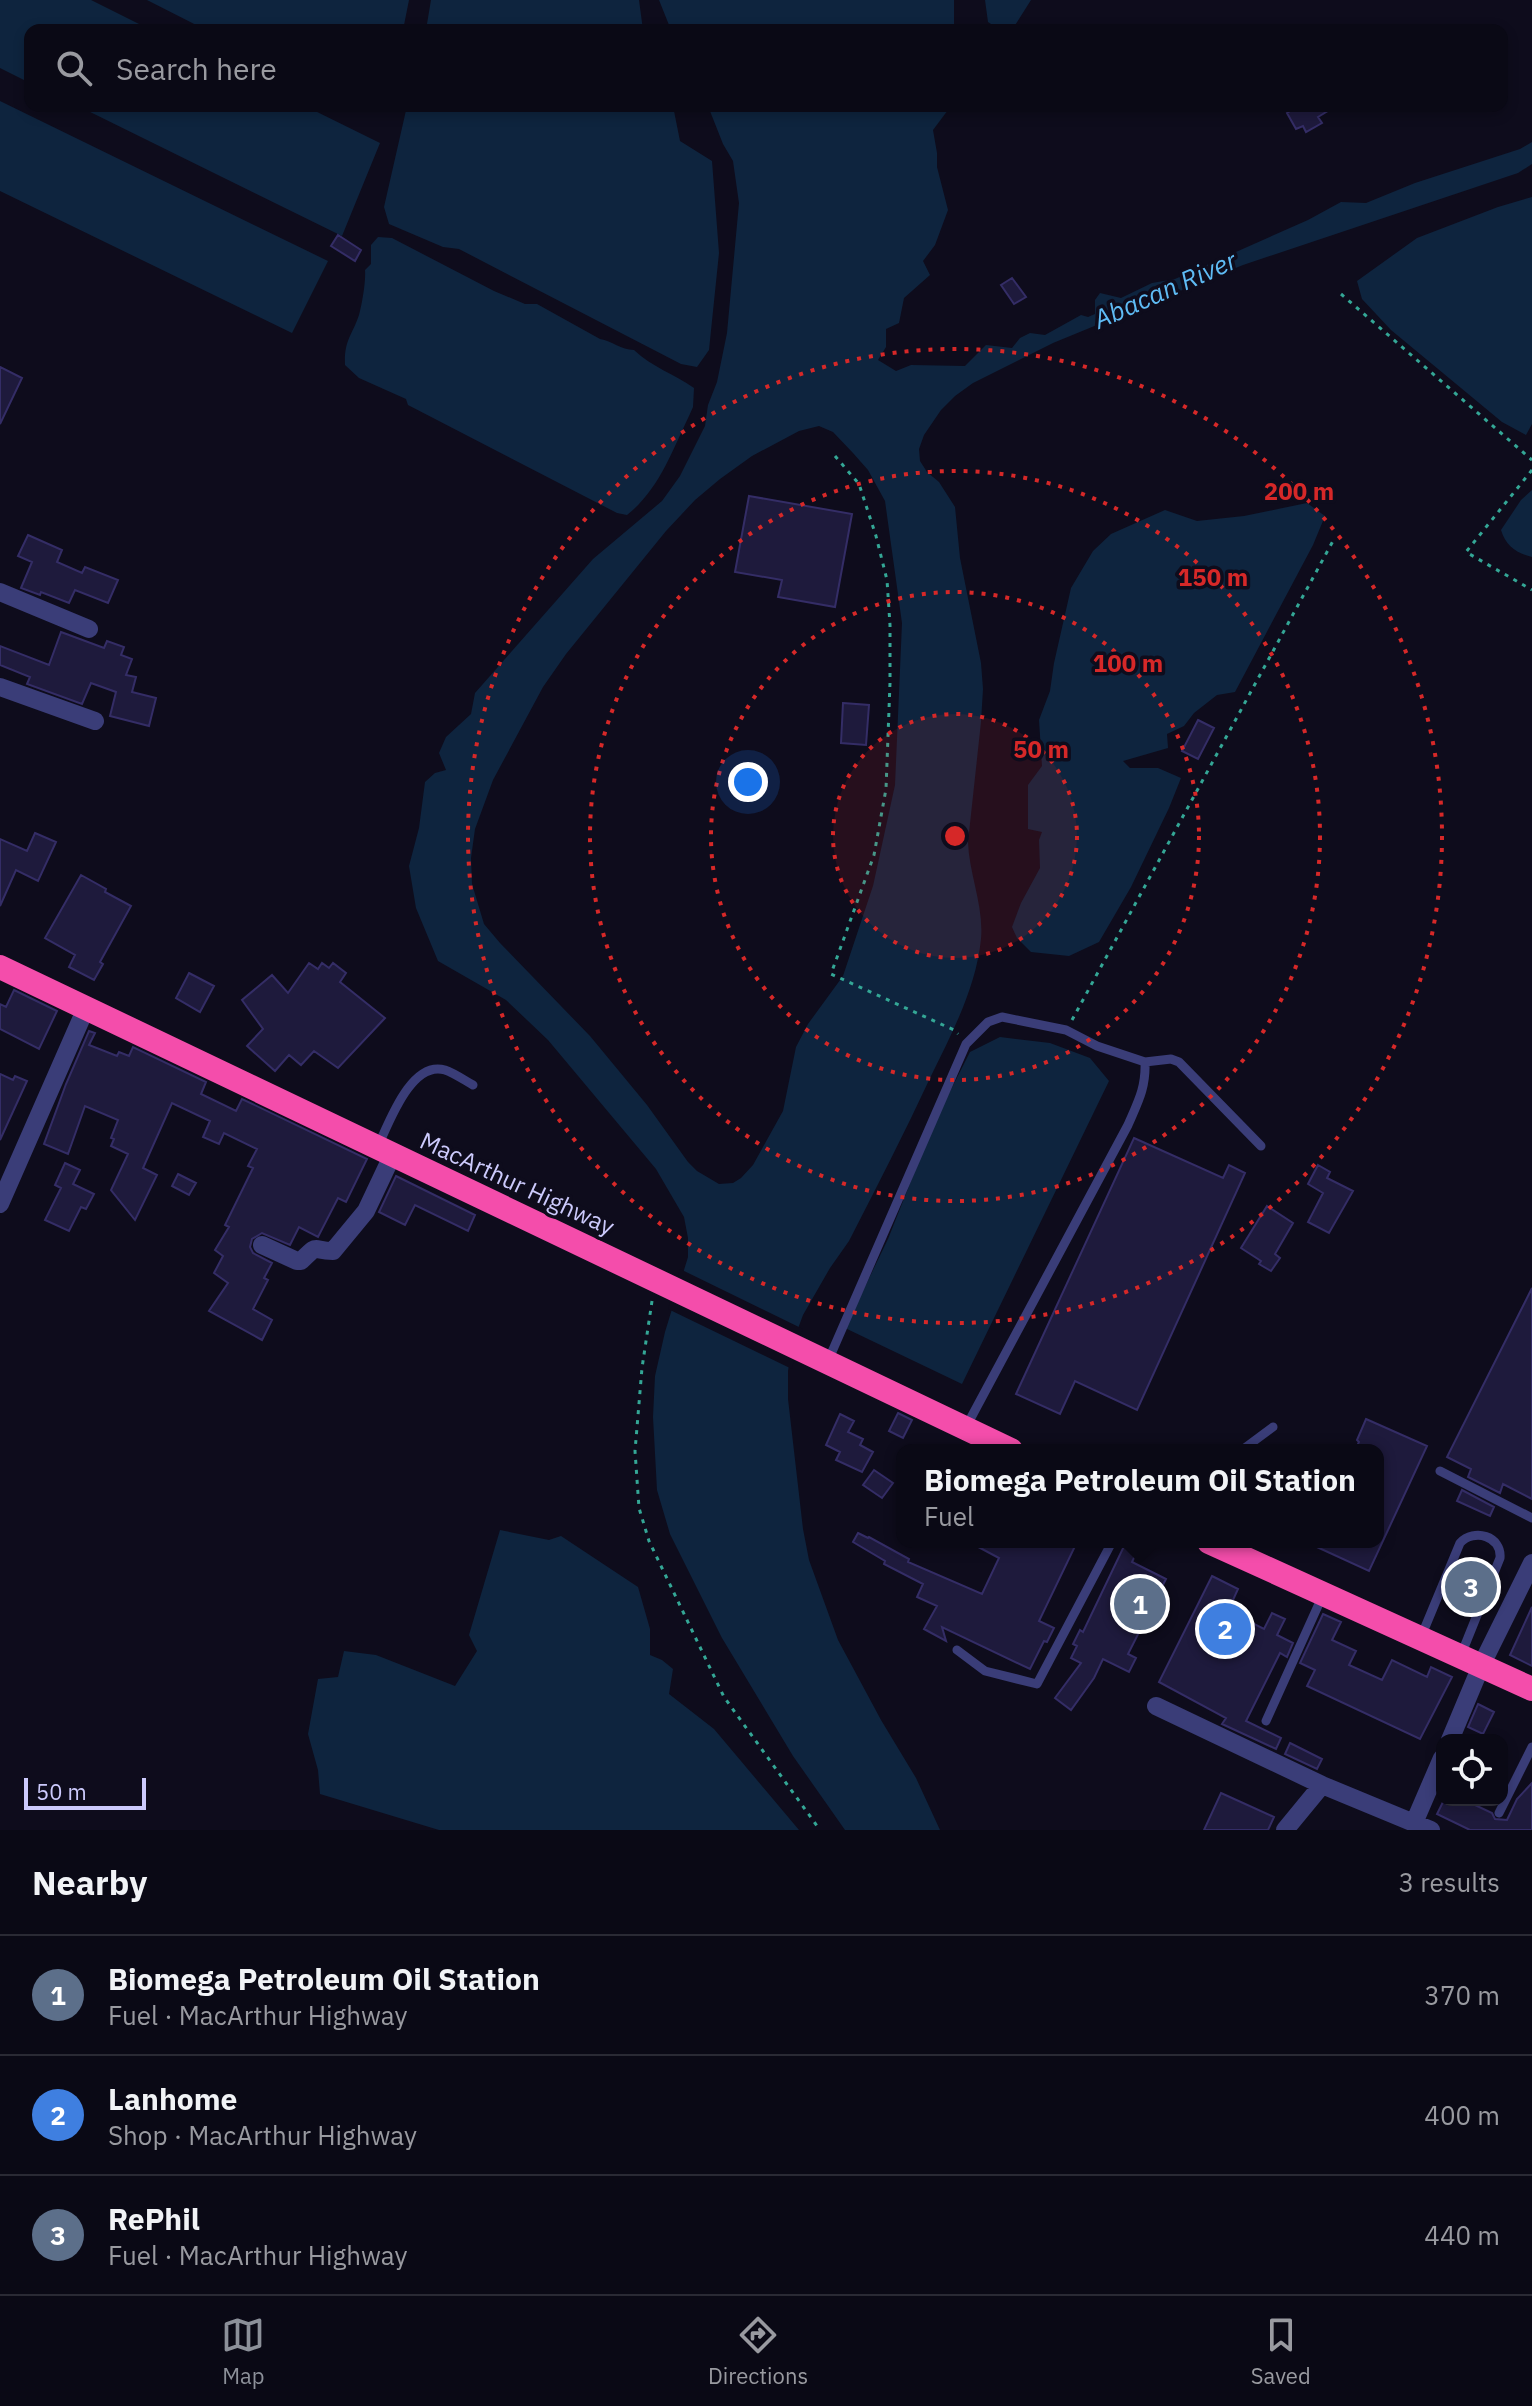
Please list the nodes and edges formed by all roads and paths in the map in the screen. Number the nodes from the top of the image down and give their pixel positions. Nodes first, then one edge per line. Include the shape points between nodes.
1 (1341, 294) dead end
2 (835, 456) dead end
3 (1532, 460) edge
4 (1532, 470) edge
5 (1333, 541) dead end
6 (1532, 590) edge
7 (0, 592) edge
8 (89, 629) dead end
9 (0, 687) edge
10 (95, 721) dead end
11 (0, 967) edge
12 (86, 1008) junction
13 (954, 1030) dead end
14 (1066, 1030) junction
15 (1145, 1062) junction
16 (473, 1085) dead end
17 (1261, 1146) dead end
18 (385, 1152) junction
19 (0, 1204) edge
20 (262, 1245) dead end
21 (664, 1285) junction
22 (828, 1362) junction
23 (966, 1427) junction
24 (1273, 1427) dead end
25 (999, 1444) edge
26 (1250, 1444) edge
27 (1440, 1471) dead end
28 (1532, 1518) edge
29 (1109, 1548) edge
30 (1222, 1548) edge
31 (1532, 1563) edge
32 (1323, 1594) junction
33 (1421, 1637) junction
34 (957, 1650) dead end
35 (1471, 1661) junction
36 (1532, 1689) edge
37 (1156, 1706) dead end
38 (1266, 1721) dead end
39 (1452, 1734) edge
40 (1532, 1747) edge
41 (1436, 1778) edge
42 (1322, 1785) junction
43 (1499, 1813) dead end
44 (1422, 1826) edge
45 (820, 1830) edge
46 (1285, 1830) edge

1 - 3 path
2 - 13 path via 859,484 887,580 890,625 886,789 874,855 831,974
4 - 6 path via 1466,552
5 - 14 path
7 - 8 street
9 - 10 street
11 - 12 highway, MacArthur Highway
12 - 18 highway, MacArthur Highway
12 - 19 street
14 - 15 lane
14 - 22 lane via 1002,1017 988,1022 966,1044
15 - 17 lane via 1179,1062
15 - 23 lane via 1142,1093 1128,1125
16 - 18 lane via 443,1069 413,1081 398,1101
18 - 20 street via 366,1211 333,1251 313,1249 297,1261
18 - 21 highway, MacArthur Highway
21 - 22 highway, MacArthur Highway
21 - 45 path via 642,1368 635,1451 639,1508 649,1541 724,1697
22 - 23 highway, MacArthur Highway
23 - 25 highway, MacArthur Highway
24 - 26 lane
27 - 28 lane
29 - 34 lane via 1037,1684 985,1671
30 - 32 highway
31 - 35 street
32 - 33 highway
32 - 38 lane
33 - 35 highway
33 - 35 lane via 1460,1543 1474,1534 1489,1538 1498,1544 1500,1558
35 - 36 highway
35 - 39 street
37 - 42 street
40 - 43 lane
41 - 44 street
42 - 44 street
42 - 46 street

